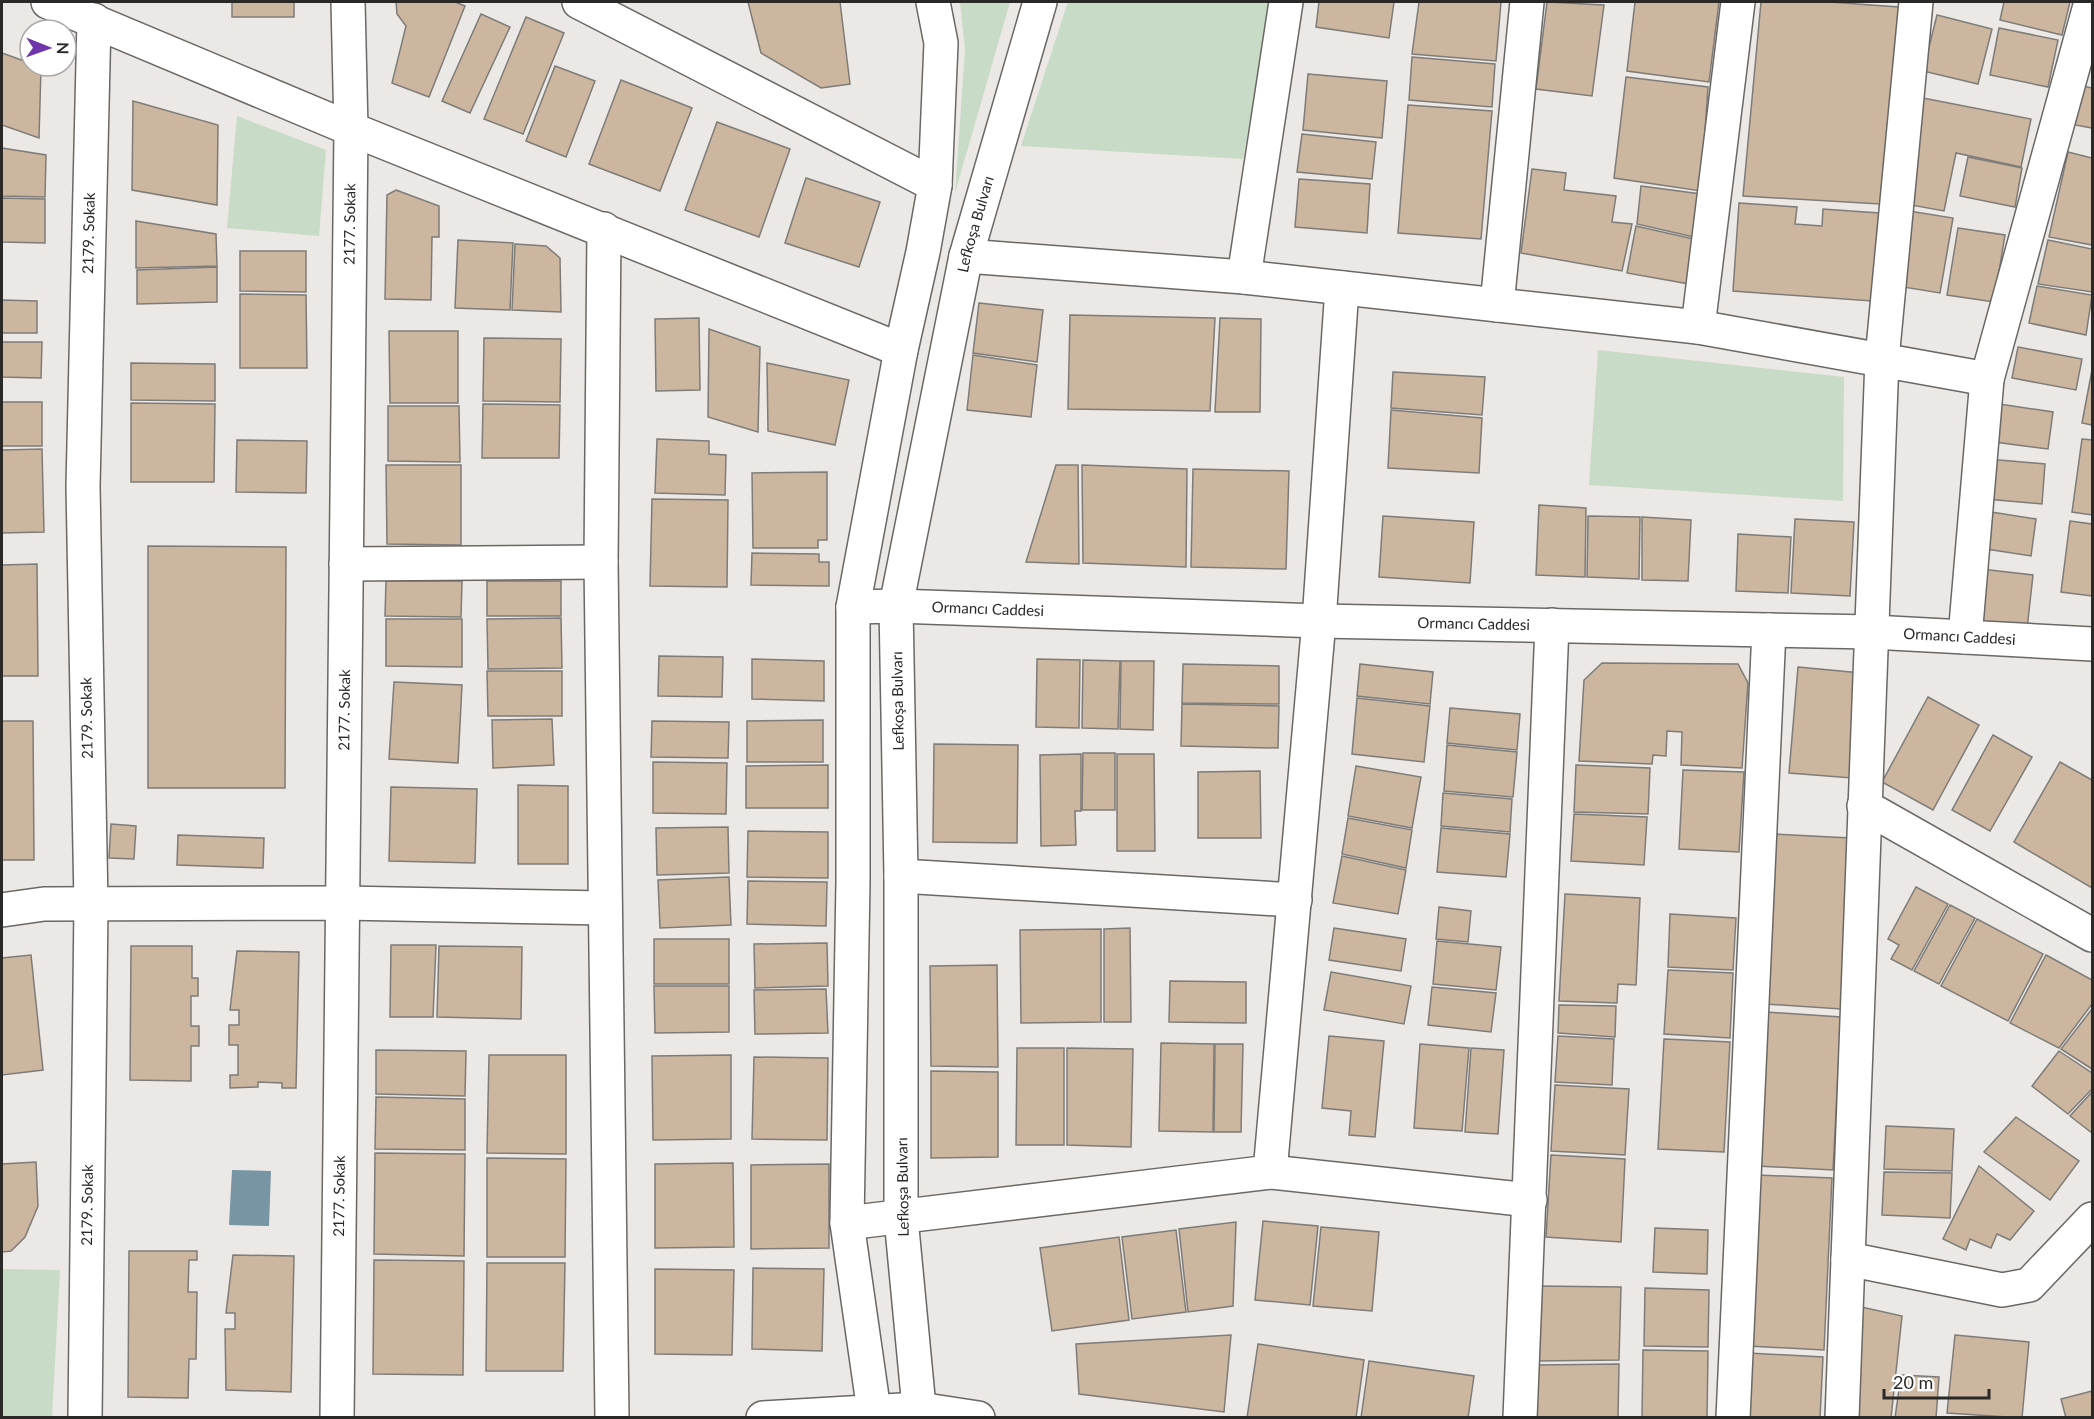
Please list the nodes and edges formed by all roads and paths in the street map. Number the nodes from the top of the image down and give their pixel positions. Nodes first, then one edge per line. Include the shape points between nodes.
1 (48, 2) edge
2 (348, 2) edge
3 (579, 2) edge
4 (933, 2) edge
5 (1040, 2) edge
6 (1286, 2) edge
7 (1527, 2) edge
8 (1738, 2) edge
9 (1916, 2) edge
10 (2091, 2) edge
11 (94, 20) junction
12 (351, 129) junction
13 (935, 185) junction
14 (604, 229) junction
15 (966, 256) junction
16 (1244, 277) junction
17 (1342, 288) junction
18 (1497, 306) junction
19 (1698, 327) junction
20 (901, 350) junction
21 (1881, 359) junction
22 (1987, 379) junction
23 (601, 562) junction
24 (346, 564) junction
25 (896, 606) junction
26 (854, 607) junction
27 (1319, 621) junction
28 (1552, 625) junction
29 (1769, 630) junction
30 (1872, 632) junction
31 (1965, 637) junction
32 (2092, 644) edge
33 (1864, 806) junction
34 (901, 876) junction
35 (1295, 900) junction
36 (344, 903) junction
37 (91, 904) junction
38 (605, 908) junction
39 (2, 910) edge
40 (2092, 935) edge
41 (1270, 1172) junction
42 (1530, 1200) junction
43 (901, 1218) junction
44 (2092, 1219) edge
45 (847, 1223) junction
46 (1848, 1259) junction
47 (920, 1413) edge
48 (874, 1414) edge
49 (85, 1418) edge
50 (337, 1418) edge
51 (612, 1418) edge
52 (763, 1418) edge
53 (978, 1418) edge
54 (1520, 1418) edge
55 (1733, 1418) edge
56 (1842, 1418) edge

1 - 11 street
2 - 12 street, 2177. Sokak
3 - 13 street
4 - 13 street via 941,43
5 - 15 street, Lefkoşa Bulvarı
6 - 16 street
7 - 18 street
8 - 19 street
9 - 21 street
10 - 22 street
11 - 12 street
11 - 37 street, 2179. Sokak via 82,486
12 - 14 street
12 - 24 street, 2177. Sokak
13 - 20 street
14 - 20 street
14 - 23 street
15 - 16 street
15 - 25 street, Lefkoşa Bulvarı
16 - 17 street
17 - 18 street
17 - 27 street
18 - 19 street
19 - 21 street
20 - 26 street
21 - 22 street
21 - 30 street
22 - 31 street
23 - 24 street
23 - 38 street
24 - 36 street, 2177. Sokak
25 - 26 street, Ormancı Caddesi
25 - 27 street, Ormancı Caddesi
25 - 34 street, Lefkoşa Bulvarı
26 - 45 street
27 - 28 street, Ormancı Caddesi
27 - 35 street
28 - 29 street, Ormancı Caddesi
28 - 42 street
29 - 30 street, Ormancı Caddesi
29 - 55 street
30 - 31 street, Ormancı Caddesi
30 - 33 street
31 - 32 street, Ormancı Caddesi
33 - 40 street
33 - 46 street
34 - 35 street
34 - 43 street, Lefkoşa Bulvarı
35 - 41 street
36 - 37 street
36 - 38 street
36 - 50 street, 2177. Sokak
37 - 39 street via 44,904
37 - 49 street, 2179. Sokak
38 - 51 street
41 - 42 street
41 - 43 street
42 - 54 street
43 - 45 street
43 - 47 street, Lefkoşa Bulvarı
44 - 46 street via 2029,1285 2002,1290
45 - 48 street
46 - 56 street
47 - 48 street
47 - 53 street
48 - 52 street

